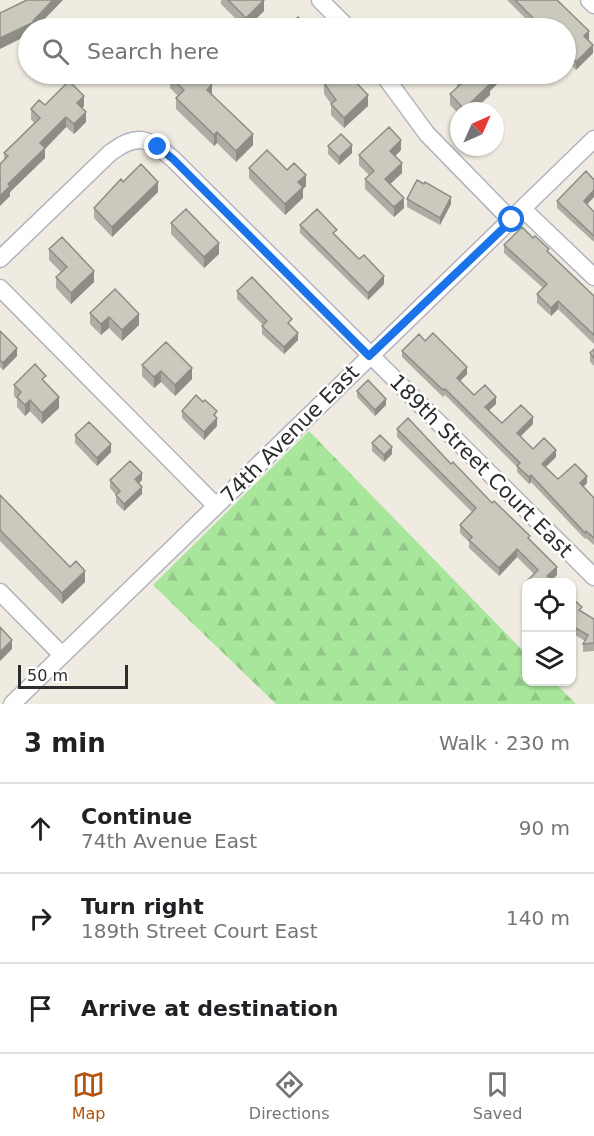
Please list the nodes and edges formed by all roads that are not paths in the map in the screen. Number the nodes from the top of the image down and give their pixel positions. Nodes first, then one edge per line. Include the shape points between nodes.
1 (320, 0) edge
2 (589, 0) edge
3 (594, 5) edge
4 (338, 18) edge
5 (390, 84) edge
6 (594, 139) edge
7 (517, 214) junction
8 (0, 259) edge
9 (594, 277) edge
10 (0, 288) edge
11 (369, 356) junction
12 (216, 506) junction
13 (594, 577) edge
14 (0, 592) edge
15 (62, 654) junction
16 (12, 704) edge

1 - 4 street
2 - 3 street
5 - 7 street via 427,134
6 - 7 street, 74th Avenue East
7 - 9 street
7 - 11 street, 74th Avenue East
8 - 11 street, 189th Street Court East via 110,153 124,142 144,140 173,159
10 - 12 street
11 - 12 street, 74th Avenue East
11 - 13 street, 189th Street Court East
12 - 15 street, 74th Avenue East
14 - 15 street
15 - 16 street, 74th Avenue East

